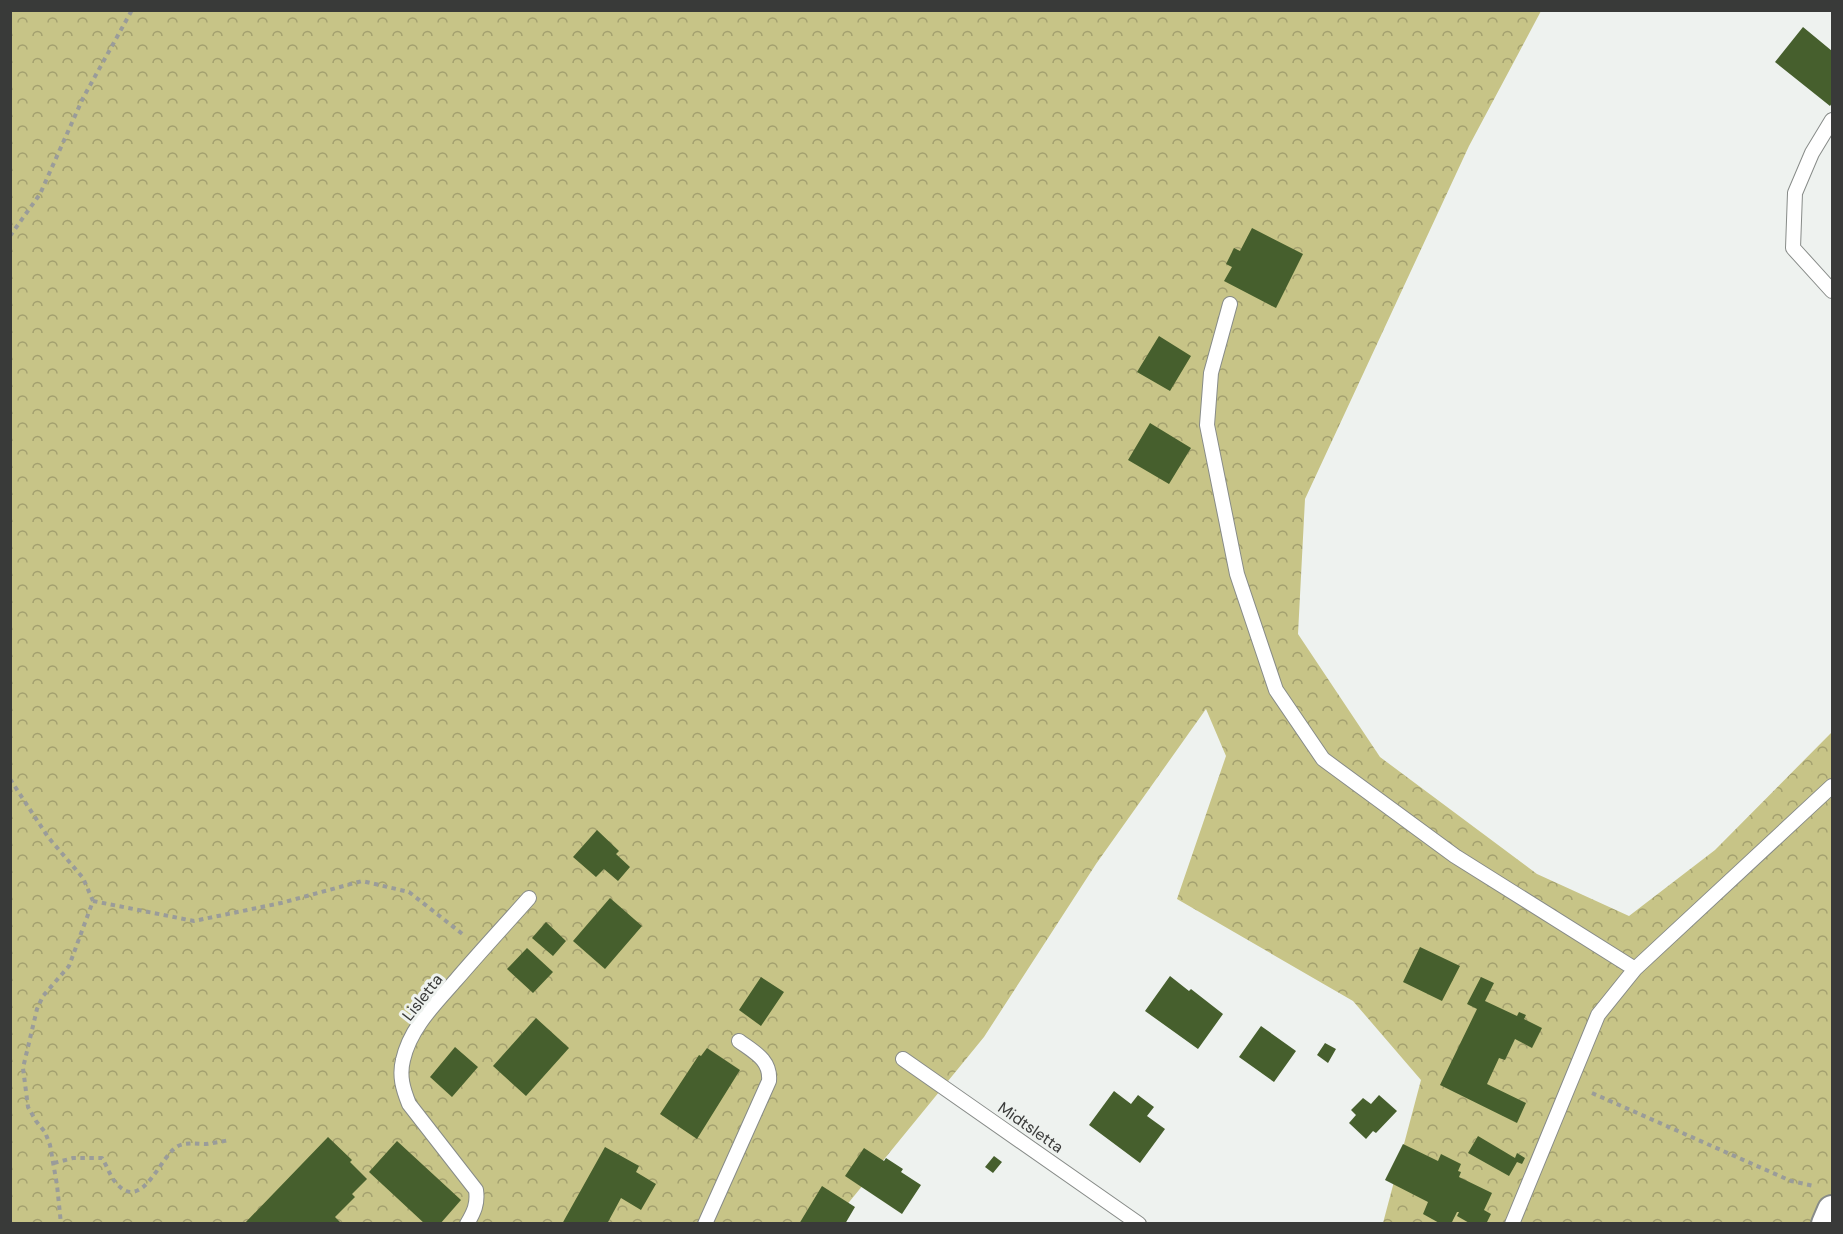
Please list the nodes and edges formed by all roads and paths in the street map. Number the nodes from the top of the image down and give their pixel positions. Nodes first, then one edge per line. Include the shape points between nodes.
1 (132, 10) edge
2 (1833, 120) edge
3 (10, 236) edge
4 (1833, 291) edge
5 (1230, 304) dead end
6 (10, 779) edge
7 (1833, 786) edge
8 (529, 898) dead end
9 (93, 901) junction
10 (483, 948) junction
11 (1635, 969) junction
12 (739, 1041) dead end
13 (903, 1059) dead end
14 (1571, 1084) junction
15 (229, 1140) dead end
16 (54, 1163) junction
17 (1827, 1199) edge
18 (61, 1224) edge
19 (467, 1224) edge
20 (705, 1224) edge
21 (1139, 1224) edge
22 (1512, 1224) edge
23 (1826, 1224) edge

1 - 3 path via 83,98 40,194
2 - 4 lane via 1812,153 1795,193 1793,248
5 - 11 lane via 1211,373 1207,425 1237,574 1276,690 1323,759 1455,856
6 - 9 path via 48,837 83,878
7 - 11 lane
8 - 10 lane, Lisletta
9 - 10 path via 194,921 362,881 409,892
9 - 16 path via 69,966 43,996 37,1010 23,1068 28,1107 45,1132
10 - 19 lane, Lisletta via 416,1029 401,1073 410,1104 476,1190 475,1211
11 - 14 lane via 1598,1015
12 - 20 lane via 760,1057 770,1071 769,1081
13 - 21 lane, Midtsletta
14 - 17 path
14 - 22 lane
15 - 16 path via 178,1146 142,1189 133,1191 116,1183 102,1158 73,1158
16 - 18 path
17 - 23 street

